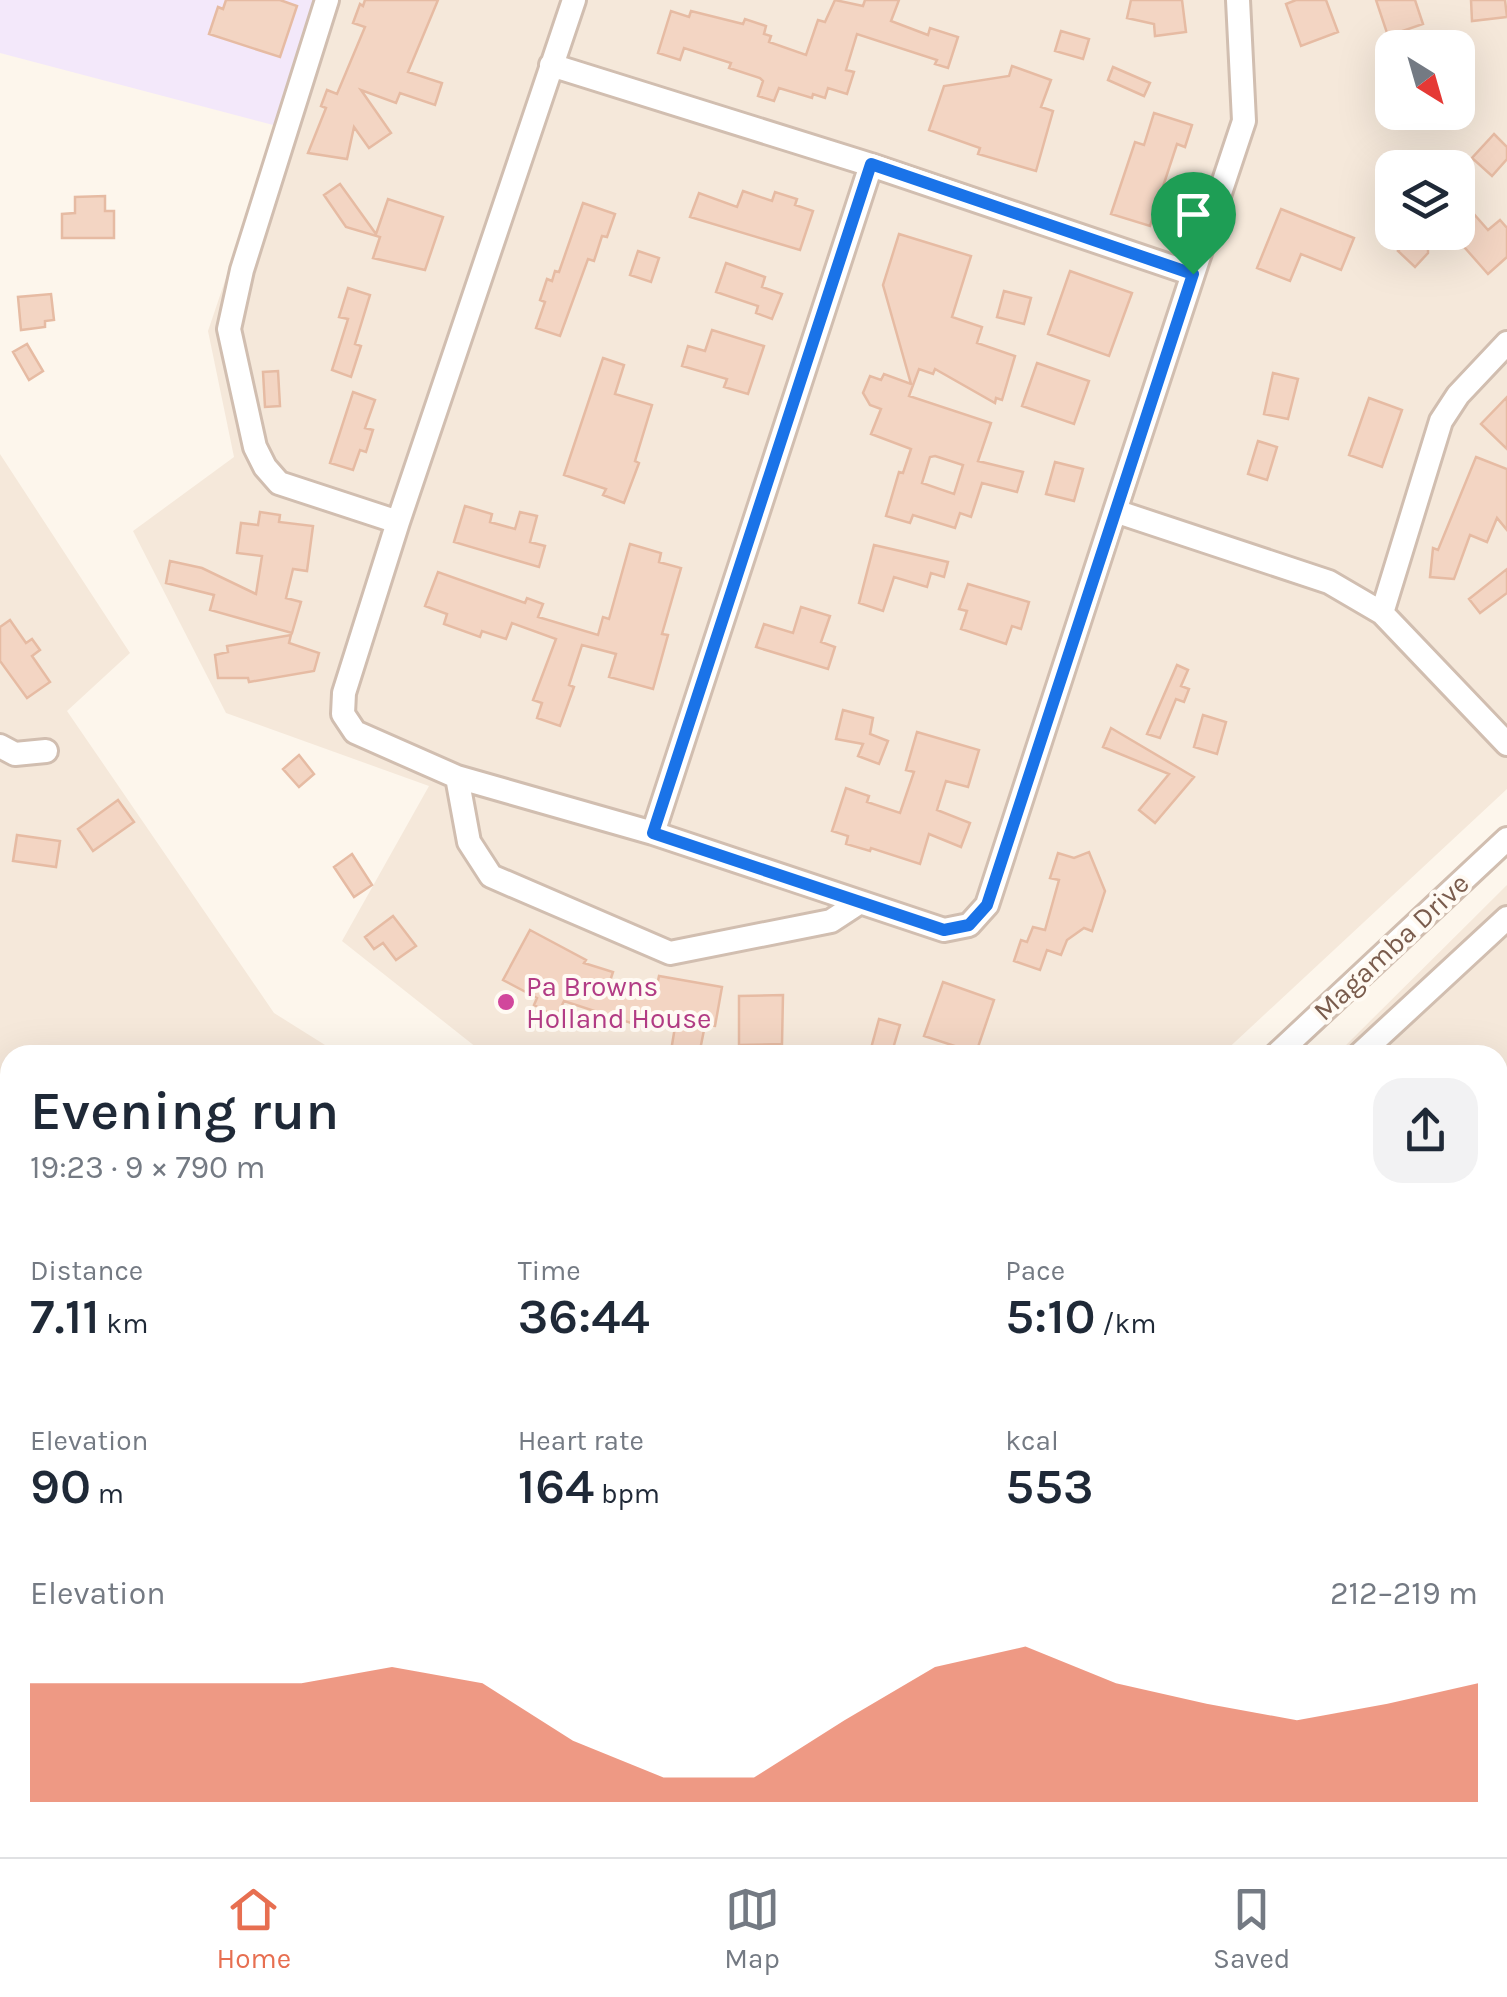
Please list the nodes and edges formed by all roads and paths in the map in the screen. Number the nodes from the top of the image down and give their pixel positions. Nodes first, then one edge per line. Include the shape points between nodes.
1 (327, 0) edge
2 (574, 0) edge
3 (1238, 0) edge
4 (551, 64) junction
5 (871, 164) junction
6 (1193, 274) junction
7 (1507, 344) edge
8 (1115, 512) junction
9 (398, 522) junction
10 (1382, 613) junction
11 (1507, 744) edge
12 (0, 746) edge
13 (46, 751) dead end
14 (456, 777) junction
15 (653, 833) junction
16 (1507, 840) edge
17 (860, 902) junction
18 (1507, 918) edge
19 (1287, 1045) edge
20 (1370, 1045) edge

1 - 9 street via 229,329 264,467 280,482
2 - 4 street
3 - 6 street via 1244,121
4 - 5 street
4 - 9 street
5 - 6 street
5 - 15 street
6 - 8 street
7 - 10 street via 1441,422
8 - 10 street via 1329,582
8 - 17 street via 987,905 969,925 944,930
9 - 14 street via 343,714 356,732
10 - 11 street
12 - 13 street via 16,754
14 - 15 street
14 - 17 street via 469,842 491,876 670,953 831,921
15 - 17 street
16 - 19 street, Magamba Drive
18 - 20 street

